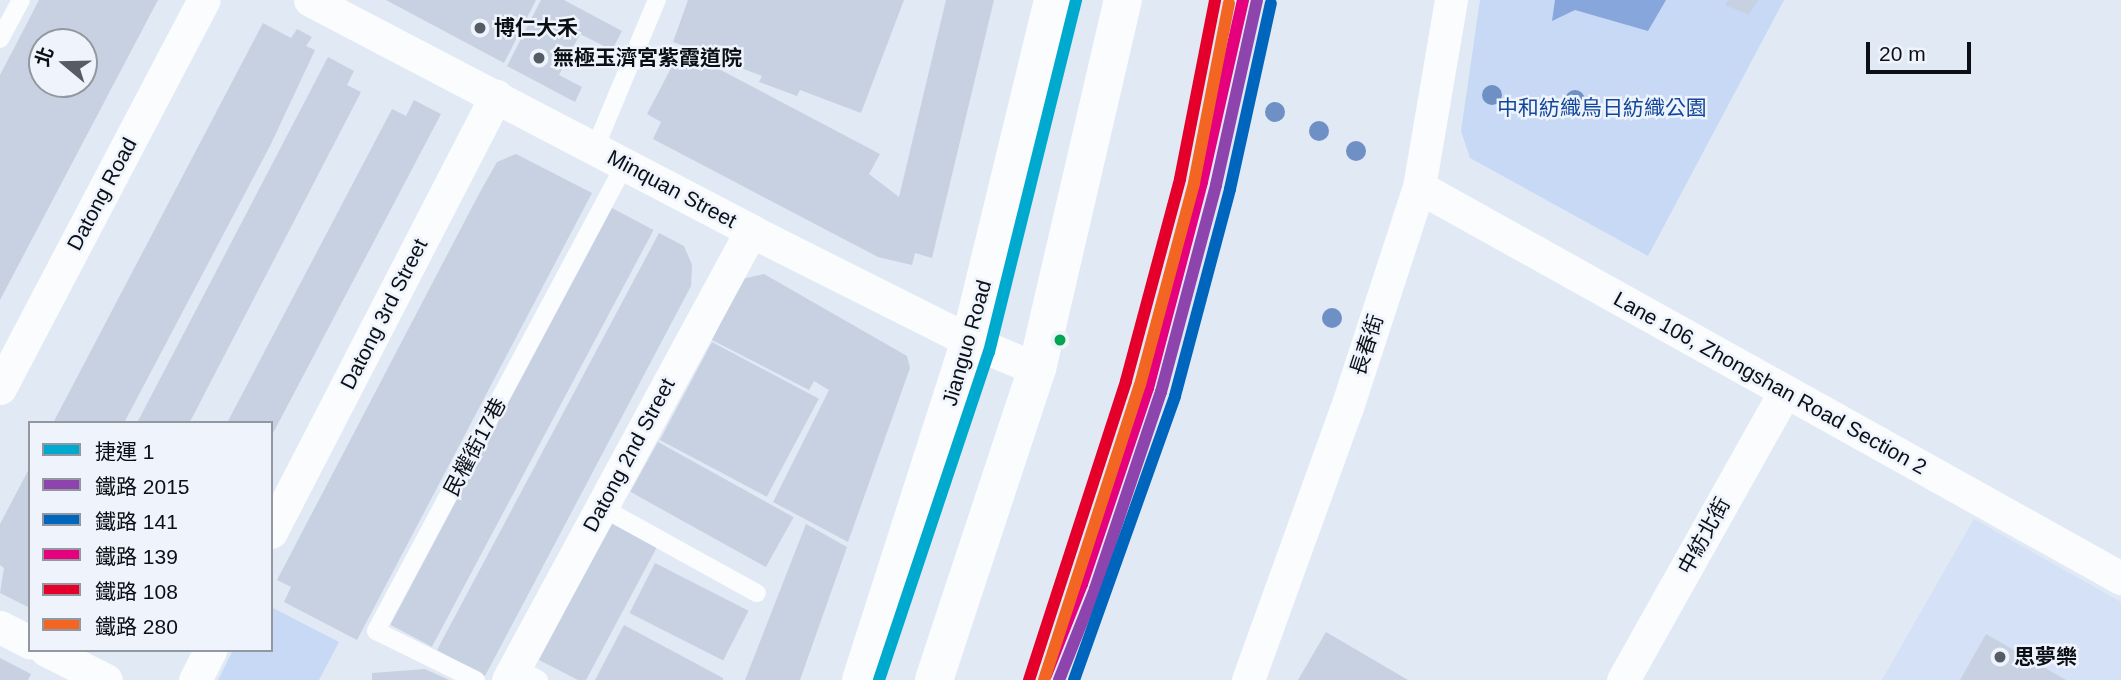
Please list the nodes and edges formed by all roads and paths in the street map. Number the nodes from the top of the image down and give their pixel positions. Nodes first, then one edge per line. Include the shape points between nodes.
1 (21, 0) edge
2 (204, 0) edge
3 (310, 0) edge
4 (657, 0) edge
5 (1053, 0) edge
6 (1123, 0) edge
7 (1451, 0) edge
8 (0, 39) edge
9 (496, 96) junction
10 (596, 148) junction
11 (625, 164) junction
12 (1419, 187) junction
13 (751, 230) junction
14 (970, 341) junction
15 (1037, 369) junction
16 (0, 388) edge
17 (1785, 391) junction
18 (601, 507) junction
19 (273, 528) edge
20 (2121, 578) edge
21 (757, 593) dead end
22 (0, 627) edge
23 (28, 641) edge
24 (50, 652) edge
25 (209, 652) edge
26 (521, 676) edge
27 (106, 680) edge
28 (195, 680) edge
29 (477, 680) edge
30 (861, 680) edge
31 (934, 680) edge
32 (1248, 680) edge
33 (1623, 680) edge

1 - 8 lane
2 - 16 street, Datong Road
3 - 9 street, Minquan Street
4 - 10 lane
5 - 14 main road, Jianguo Road
6 - 15 main road
7 - 12 street, 長春街
9 - 10 street, Minquan Street
9 - 19 street, Datong 3rd Street
10 - 11 street, Minquan Street
11 - 13 street, Minquan Street
11 - 29 lane, 民權街17巷 via 376,631
12 - 17 street, Lane 106, Zhongshan Road Section 2
12 - 32 street, 長春街 via 1346,410
13 - 14 street, Minquan Street
13 - 18 street, Datong 2nd Street
14 - 15 street, Minquan Street
14 - 30 main road, Jianguo Road
15 - 31 main road
17 - 20 street, Lane 106, Zhongshan Road Section 2
17 - 33 street, 中紡北街
18 - 21 lane
18 - 26 street, Datong 2nd Street
22 - 23 street
24 - 27 street
25 - 28 street

